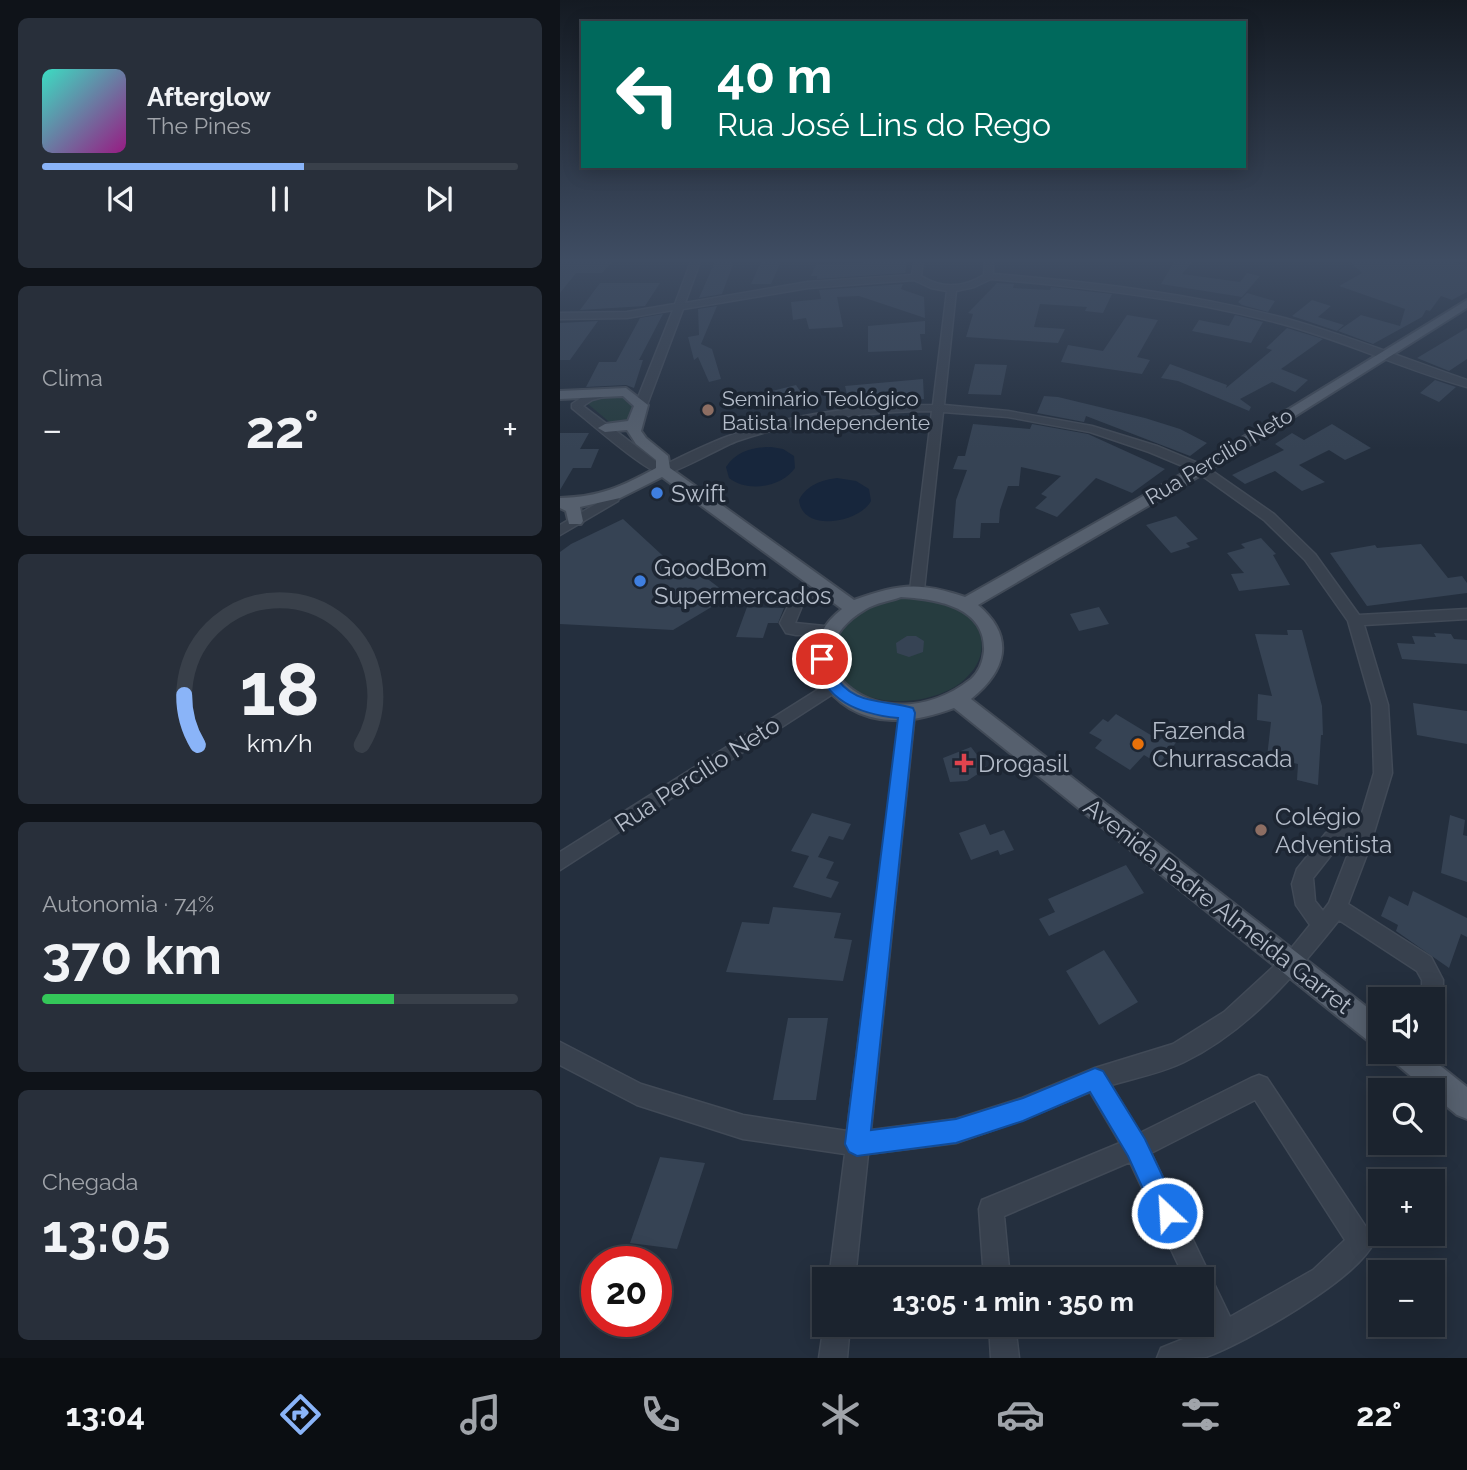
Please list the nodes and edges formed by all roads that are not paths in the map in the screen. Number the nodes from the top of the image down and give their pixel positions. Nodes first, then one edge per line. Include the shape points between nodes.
1 (673, 322) edge
2 (948, 322) edge
3 (1286, 322) edge
4 (1435, 322) edge
5 (1382, 354) junction
6 (1467, 384) edge
7 (648, 385) junction
8 (626, 392) junction
9 (607, 393) junction
10 (560, 395) edge
11 (641, 405) junction
12 (939, 408) junction
13 (632, 425) junction
14 (606, 428) junction
15 (1201, 469) junction
16 (663, 470) junction
17 (614, 498) junction
18 (563, 503) edge
19 (575, 522) junction
20 (560, 531) edge
21 (823, 587) junction
22 (917, 590) junction
23 (968, 603) junction
24 (852, 608) junction
25 (1467, 614) edge
26 (1355, 620) junction
27 (829, 631) junction
28 (833, 686) junction
29 (957, 699) junction
30 (907, 713) junction
31 (1366, 829) junction
32 (560, 862) edge
33 (1337, 908) junction
34 (1323, 926) junction
35 (1292, 964) junction
36 (1433, 987) edge
37 (1368, 1025) edge
38 (560, 1052) edge
39 (1417, 1064) edge
40 (1095, 1079) junction
41 (1467, 1105) edge
42 (857, 1144) junction
43 (1136, 1148) junction
44 (843, 1267) edge
45 (997, 1267) edge
46 (1192, 1267) edge
47 (1214, 1313) edge
48 (1225, 1335) junction
49 (835, 1337) edge
50 (1003, 1337) edge
51 (833, 1358) edge
52 (1005, 1358) edge
53 (1171, 1358) edge

1 - 7 street
2 - 12 street
3 - 5 street
4 - 5 main road, Rua Percílio Neto
5 - 6 street
5 - 15 main road, Rua Percílio Neto
7 - 8 street
7 - 11 street
8 - 9 main road
8 - 11 main road
9 - 10 main road
9 - 14 street via 576,406
11 - 13 main road
12 - 15 street via 1092,429
12 - 16 street via 857,411 770,427
12 - 22 street
13 - 14 main road
13 - 16 main road via 634,433 663,459
14 - 16 street
15 - 23 main road, Rua Percílio Neto
15 - 26 street via 1269,517 1310,557
16 - 17 main road
16 - 21 main road
17 - 18 main road
17 - 19 street
18 - 19 main road via 574,509
19 - 20 street
21 - 24 main road
21 - 27 street via 796,603 787,623 796,630
22 - 23 main road via 944,593
22 - 24 main road via 883,594
23 - 29 main road via 991,627 995,642 987,673
24 - 27 main road
25 - 26 street
26 - 31 street via 1380,705 1383,773
27 - 28 main road via 822,659
28 - 30 main road via 857,704
28 - 32 street, Rua Percílio Neto
29 - 30 main road
29 - 35 main road, Avenida Padre Almeida Garret
30 - 42 street
31 - 33 street
31 - 34 street via 1334,839 1304,875 1306,905
33 - 34 street
33 - 36 street via 1424,964
34 - 35 street
35 - 37 main road, Avenida Padre Almeida Garret
35 - 40 street via 1232,1020 1178,1054
38 - 42 street via 637,1094 677,1107 743,1127
39 - 41 main road
40 - 42 street via 956,1131
40 - 43 street
42 - 44 street
43 - 45 street via 990,1209
43 - 46 street
43 - 48 street via 1259,1086 1361,1242 1322,1279
47 - 48 street
48 - 53 street
49 - 51 street
50 - 52 street

